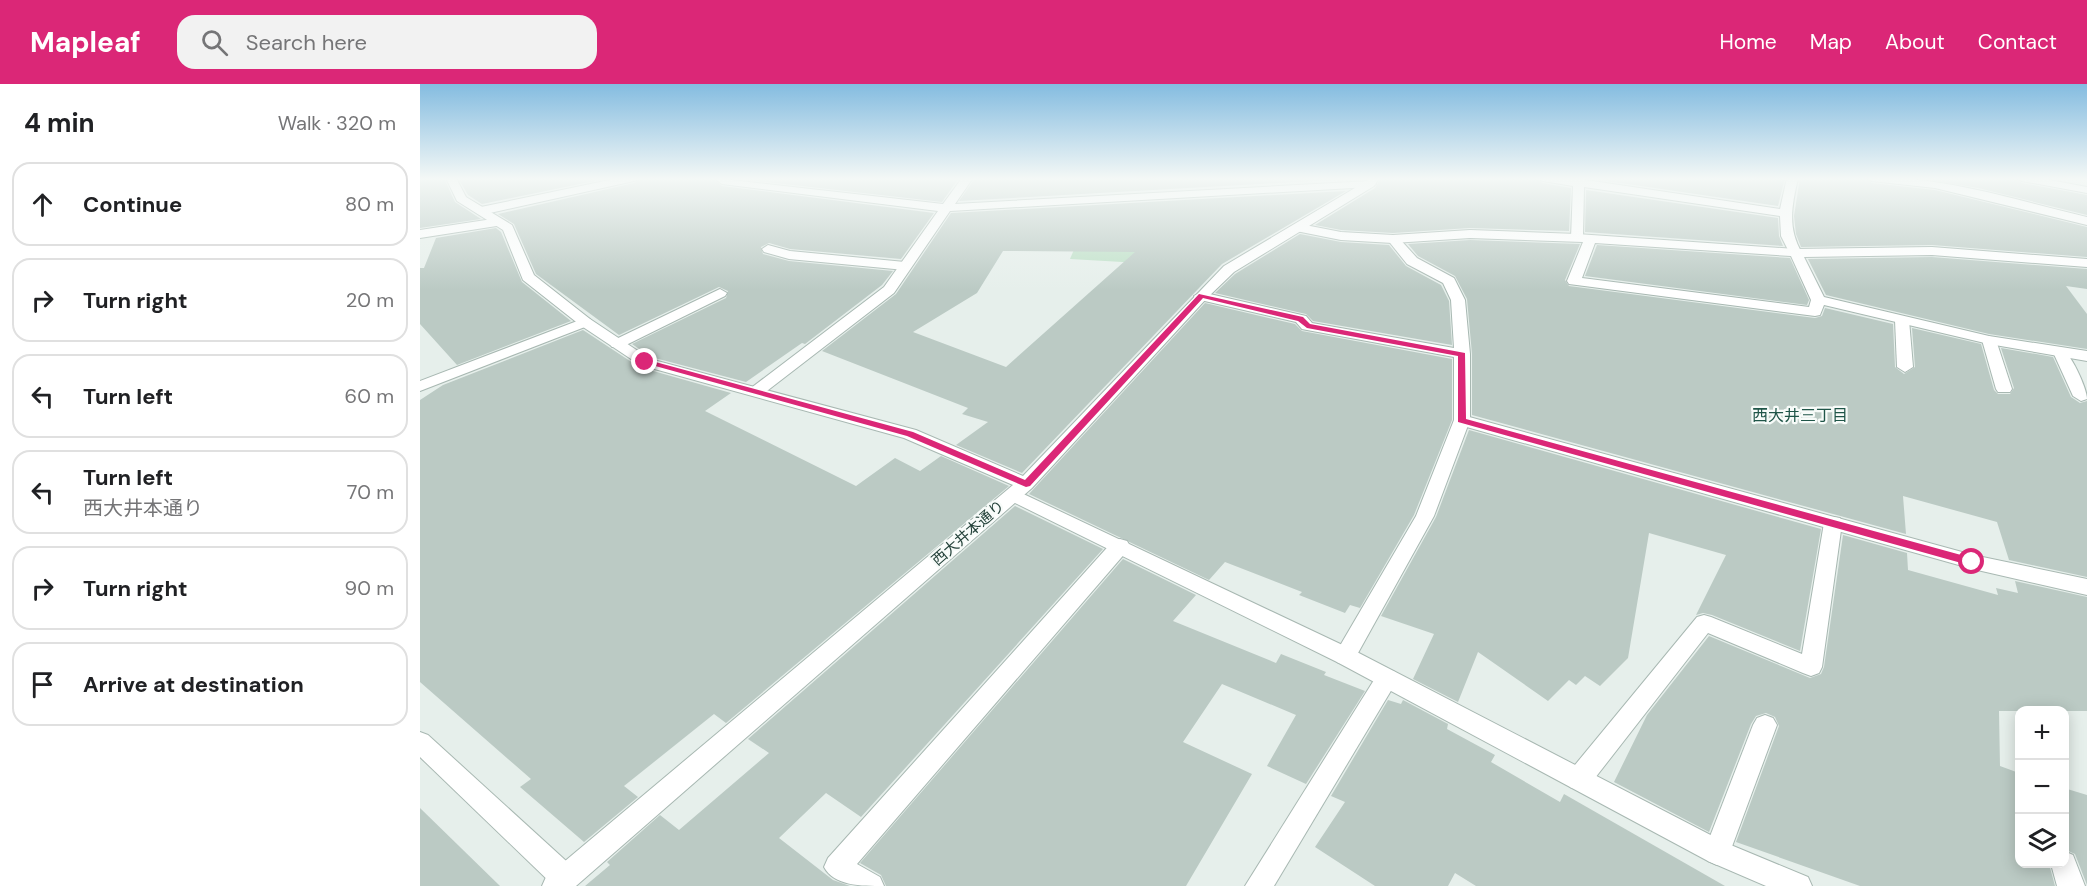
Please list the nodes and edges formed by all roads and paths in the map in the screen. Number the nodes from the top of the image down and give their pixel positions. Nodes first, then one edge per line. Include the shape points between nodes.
1 (488, 215) edge
2 (940, 215) edge
3 (1319, 215) edge
4 (1581, 215) edge
5 (1786, 215) edge
6 (2064, 215) edge
7 (2087, 221) edge
8 (499, 222) junction
9 (1300, 228) junction
10 (420, 234) edge
11 (1393, 239) junction
12 (1583, 239) junction
13 (768, 249) dead end
14 (1796, 253) junction
15 (2087, 263) edge
16 (905, 266) junction
17 (720, 293) dead end
18 (1201, 296) junction
19 (1818, 300) junction
20 (1902, 320) junction
21 (585, 322) junction
22 (1989, 340) junction
23 (617, 344) junction
24 (2060, 352) junction
25 (1462, 354) junction
26 (2087, 356) edge
27 (1905, 367) dead end
28 (420, 386) edge
29 (2004, 389) dead end
30 (757, 391) junction
31 (2081, 396) dead end
32 (1462, 420) junction
33 (1020, 489) junction
34 (1833, 524) junction
35 (1120, 546) junction
36 (2087, 587) edge
37 (1345, 656) junction
38 (1387, 678) junction
39 (1764, 725) dead end
40 (420, 742) edge
41 (1579, 779) junction
42 (1716, 852) junction
43 (2065, 868) edge
44 (564, 884) edge
45 (870, 886) edge
46 (1259, 886) edge
47 (1798, 886) edge
48 (2071, 886) edge

1 - 8 street
2 - 16 street
3 - 9 street, 西大井本通り
4 - 12 street
5 - 14 street via 1788,242
6 - 7 street
8 - 10 street
8 - 21 street via 508,228 528,276
9 - 11 street via 1341,236
9 - 18 street, 西大井本通り via 1229,269
11 - 12 street via 1470,234
11 - 25 street via 1412,261 1449,281 1458,300
12 - 14 street
12 - 19 street via 1574,281 1815,312
13 - 16 street via 789,255
14 - 15 street via 1932,251
14 - 19 street
16 - 30 street via 889,291
17 - 23 street
18 - 25 street via 1301,319 1307,326
18 - 33 street, 西大井本通り
19 - 20 street
20 - 22 street
20 - 27 street
21 - 23 street
21 - 28 street
22 - 24 street
22 - 29 street
23 - 30 street via 645,362
24 - 26 street
24 - 31 street
25 - 32 street
30 - 33 street via 910,434
32 - 34 street
32 - 37 street via 1425,516
33 - 35 street
33 - 44 street, 西大井本通り
34 - 36 street via 1972,562
34 - 41 street via 1811,667 1704,623
35 - 37 street
35 - 45 street via 837,867
37 - 38 street
38 - 41 street
38 - 46 street
39 - 42 street
40 - 44 street
41 - 42 street
42 - 47 street
43 - 48 street

